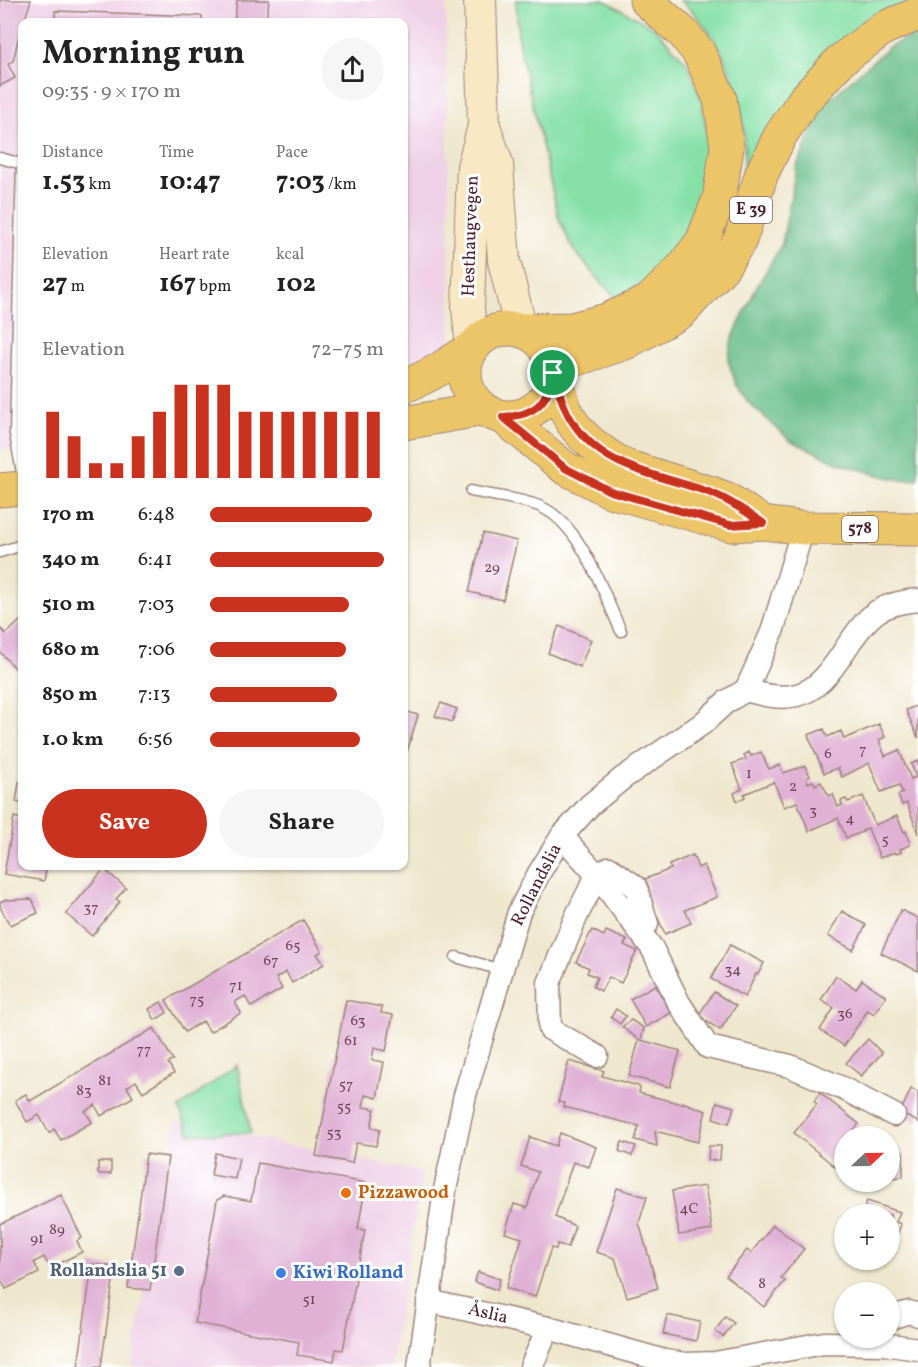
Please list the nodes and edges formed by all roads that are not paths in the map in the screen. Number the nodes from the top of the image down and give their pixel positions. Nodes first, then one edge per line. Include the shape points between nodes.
1 (646, 0) edge
2 (480, 7) edge
3 (918, 14) edge
4 (484, 126) junction
5 (0, 158) edge
6 (18, 163) edge
7 (18, 318) edge
8 (521, 330) junction
9 (472, 348) junction
10 (553, 373) junction
11 (408, 385) edge
12 (492, 412) junction
13 (408, 422) edge
14 (18, 451) edge
15 (18, 488) edge
16 (0, 490) edge
17 (471, 491) dead end
18 (763, 523) junction
19 (803, 528) junction
20 (918, 529) edge
21 (18, 546) edge
22 (0, 552) edge
23 (918, 600) edge
24 (621, 631) dead end
25 (746, 690) junction
26 (562, 836) junction
27 (597, 875) junction
28 (647, 924) dead end
29 (456, 957) dead end
30 (501, 970) junction
31 (597, 1056) dead end
32 (894, 1115) dead end
33 (428, 1301) junction
34 (900, 1315) edge
35 (918, 1315) edge
36 (548, 1328) junction
37 (834, 1338) edge
38 (824, 1343) junction
39 (918, 1350) edge
40 (419, 1367) edge
41 (531, 1367) edge

1 - 8 main road, E 39 via 684,33 699,53 720,99 728,147 719,199 702,242 649,300 607,320 572,329
2 - 4 main road, Hesthaugvegen
3 - 10 main road, E 39 via 884,28 841,60 804,100 762,173 740,240 704,290 681,312 626,343 571,361
4 - 8 main road, Hesthaugvegen via 497,164 504,261
4 - 9 main road, Hesthaugvegen via 473,167 468,308
5 - 6 lane
7 - 14 lane
8 - 9 main road via 489,333
8 - 10 main road, 578 via 544,346
9 - 11 main road via 447,366
9 - 12 main road, 578 via 466,366 466,386 472,398
10 - 12 main road via 544,401 532,411 518,417
10 - 18 main road, 578 via 574,425 612,459 711,492
12 - 13 main road
12 - 18 main road, 578 via 565,468 610,491 730,525
15 - 16 main road
17 - 24 lane via 538,506 553,514 569,529 587,559
18 - 19 main road, 578
19 - 20 main road, 578
19 - 25 street via 772,632
21 - 22 lane
23 - 25 street via 878,611 861,626 814,689 789,697 769,697
25 - 26 street, Rollandslia via 617,782
26 - 27 street
26 - 30 street, Rollandslia via 519,912
27 - 28 street via 609,868 636,887
27 - 31 street via 549,983 550,1029
27 - 32 street via 652,948 679,1003 708,1047 790,1066
29 - 30 lane
30 - 33 street, Rollandslia via 463,1102
33 - 36 street, Åslia
33 - 40 street, Rollandslia
34 - 35 street
36 - 38 street, Åslia via 686,1364 715,1363
36 - 41 street
37 - 38 street
38 - 39 street, Åslia via 884,1344

